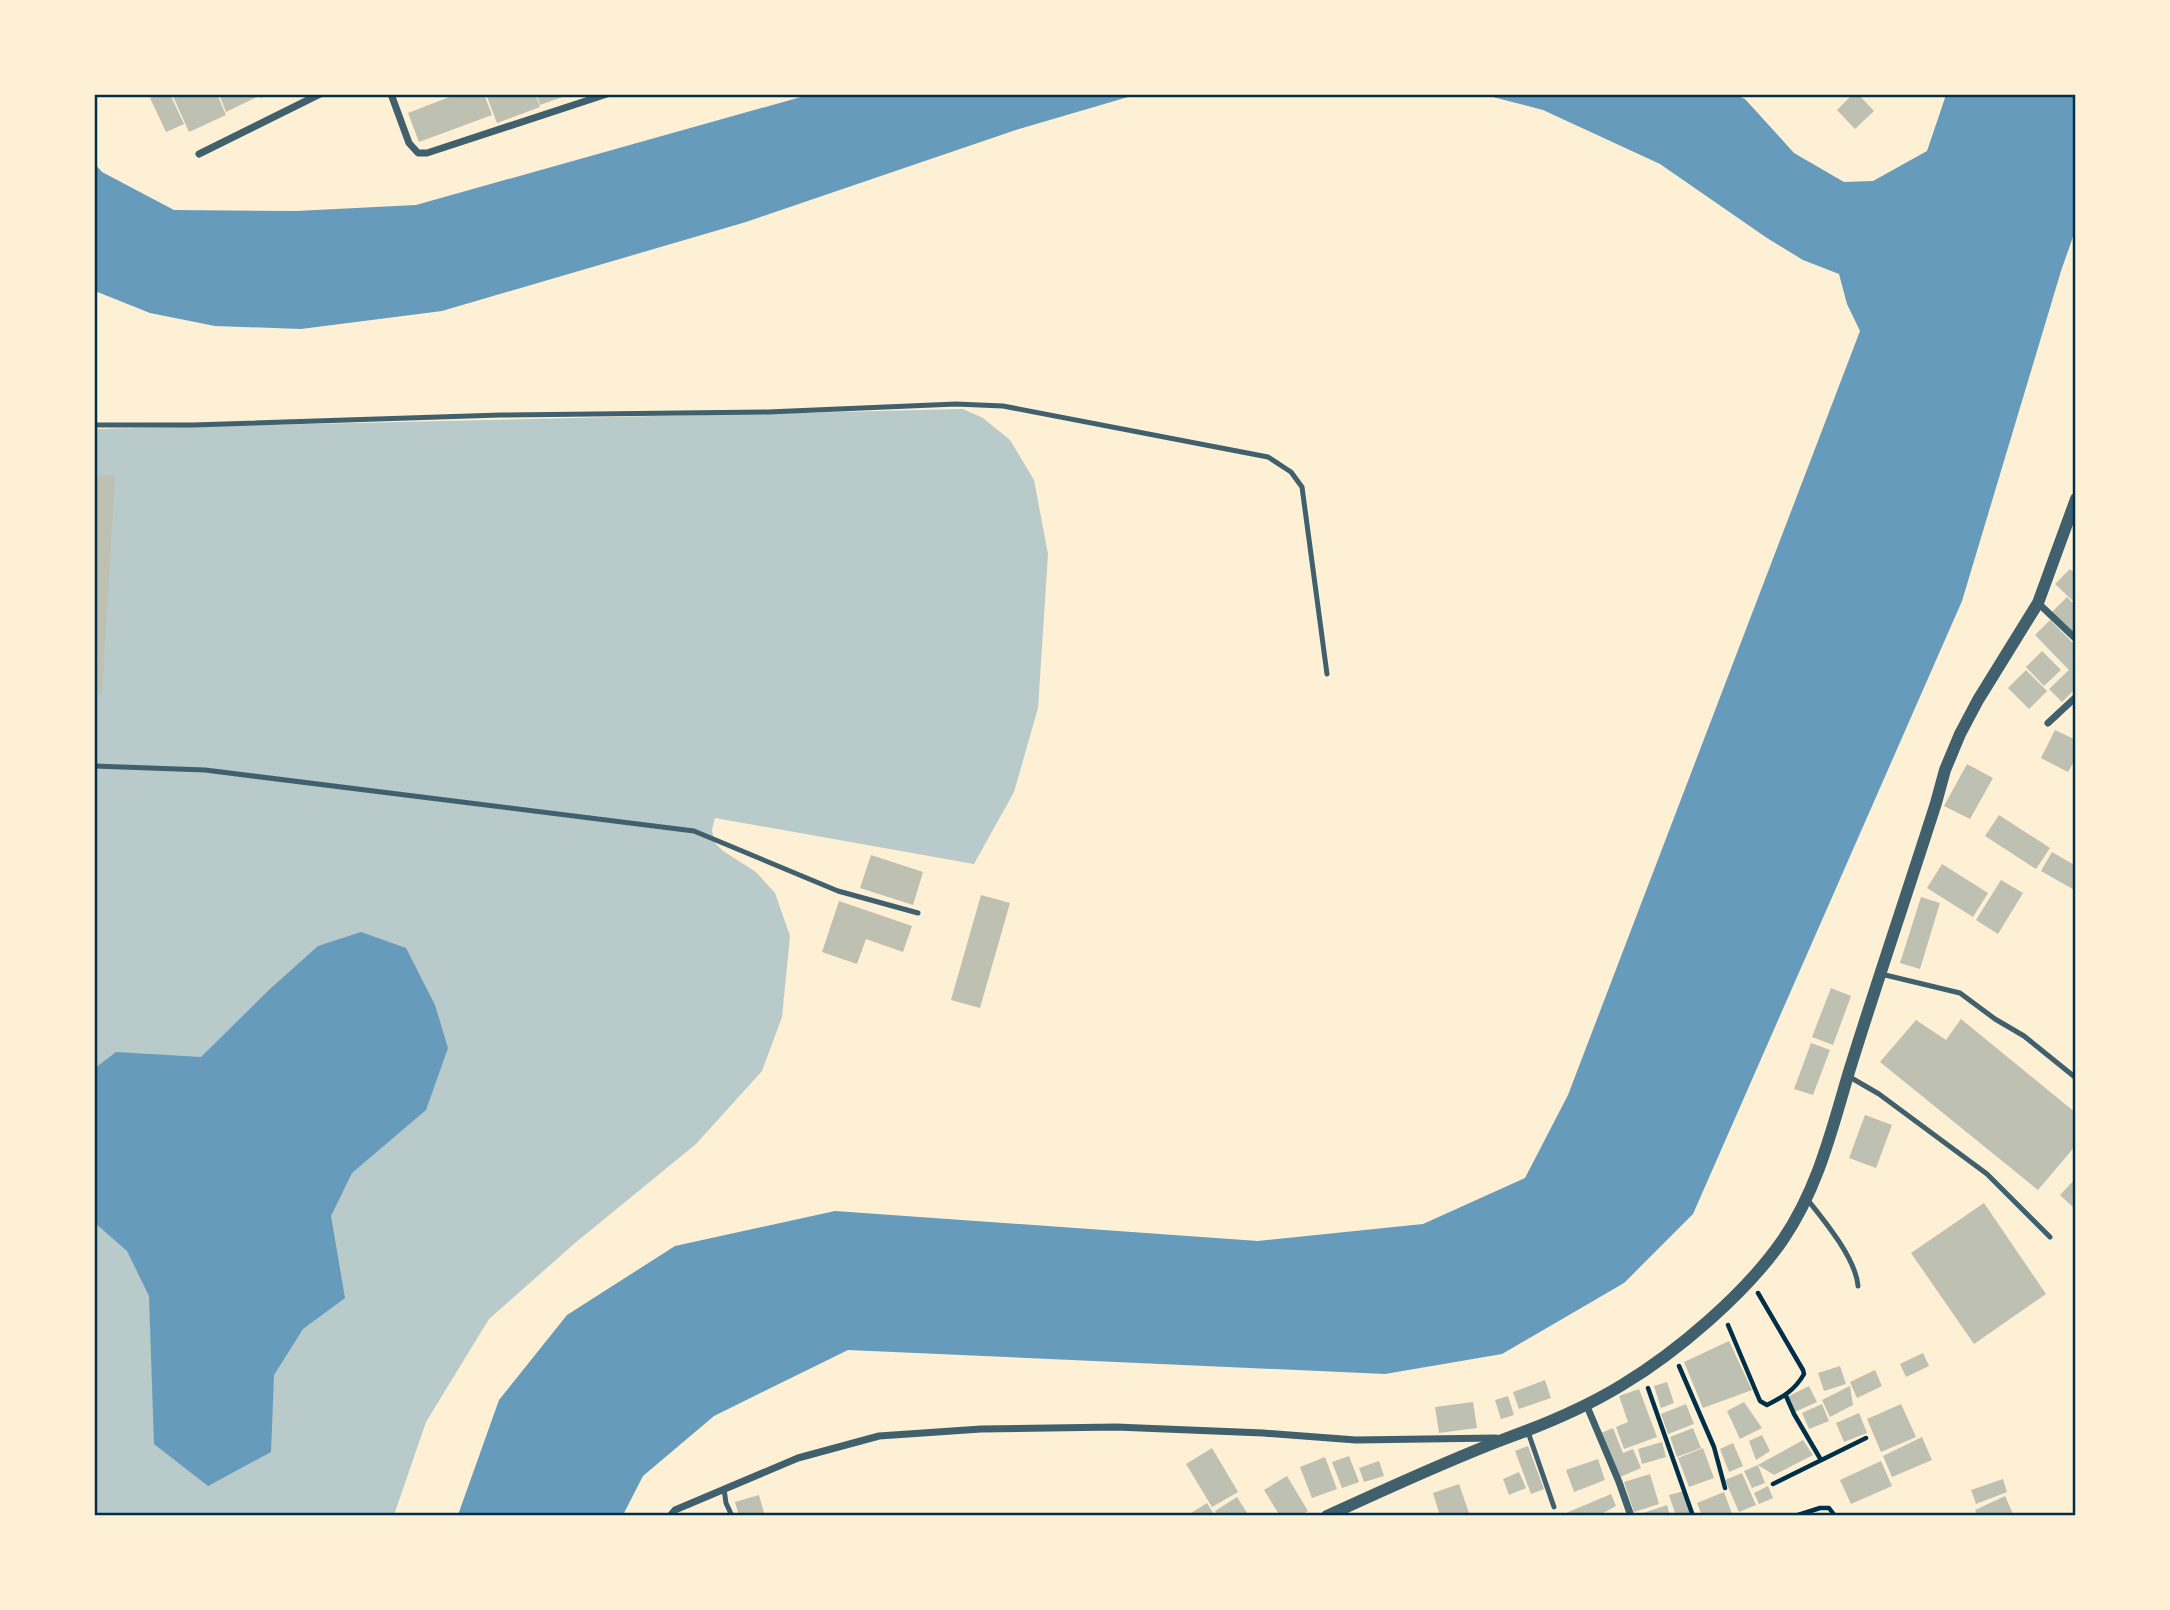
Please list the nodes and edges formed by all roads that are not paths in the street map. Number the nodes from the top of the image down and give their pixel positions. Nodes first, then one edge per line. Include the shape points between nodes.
1 (320, 94) edge
2 (391, 94) edge
3 (607, 94) edge
4 (199, 153) dead end
5 (94, 425) edge
6 (2076, 499) edge
7 (2038, 603) junction
8 (2076, 639) edge
9 (1327, 674) dead end
10 (2076, 697) edge
11 (2049, 723) dead end
12 (94, 766) edge
13 (918, 913) dead end
14 (1881, 974) junction
15 (1848, 1076) junction
16 (2076, 1078) edge
17 (1807, 1199) junction
18 (2050, 1237) dead end
19 (1858, 1286) dead end
20 (1586, 1403) junction
21 (1528, 1432) junction
22 (1508, 1438) junction
23 (724, 1489) junction
24 (1553, 1507) dead end
25 (670, 1516) edge
26 (732, 1516) edge
27 (1327, 1516) edge
28 (1631, 1516) edge

1 - 4 street
2 - 3 street via 409,143 418,153 427,153
5 - 9 lane via 956,404 1003,406 1268,457 1292,472 1302,487
6 - 7 street
7 - 8 street
7 - 14 street via 1978,700 1945,770
10 - 11 street
12 - 13 lane via 205,769 694,831 838,891
14 - 15 street
14 - 16 lane via 1960,993
15 - 17 street via 1828,1149
15 - 18 lane via 1987,1174
17 - 19 lane via 1855,1270
17 - 20 street via 1782,1241 1721,1308 1642,1371
20 - 21 street
20 - 28 street
21 - 22 street
21 - 24 lane
22 - 23 street via 1356,1440 1129,1428 981,1429 879,1436 798,1458
22 - 27 street
23 - 25 street
23 - 26 lane

